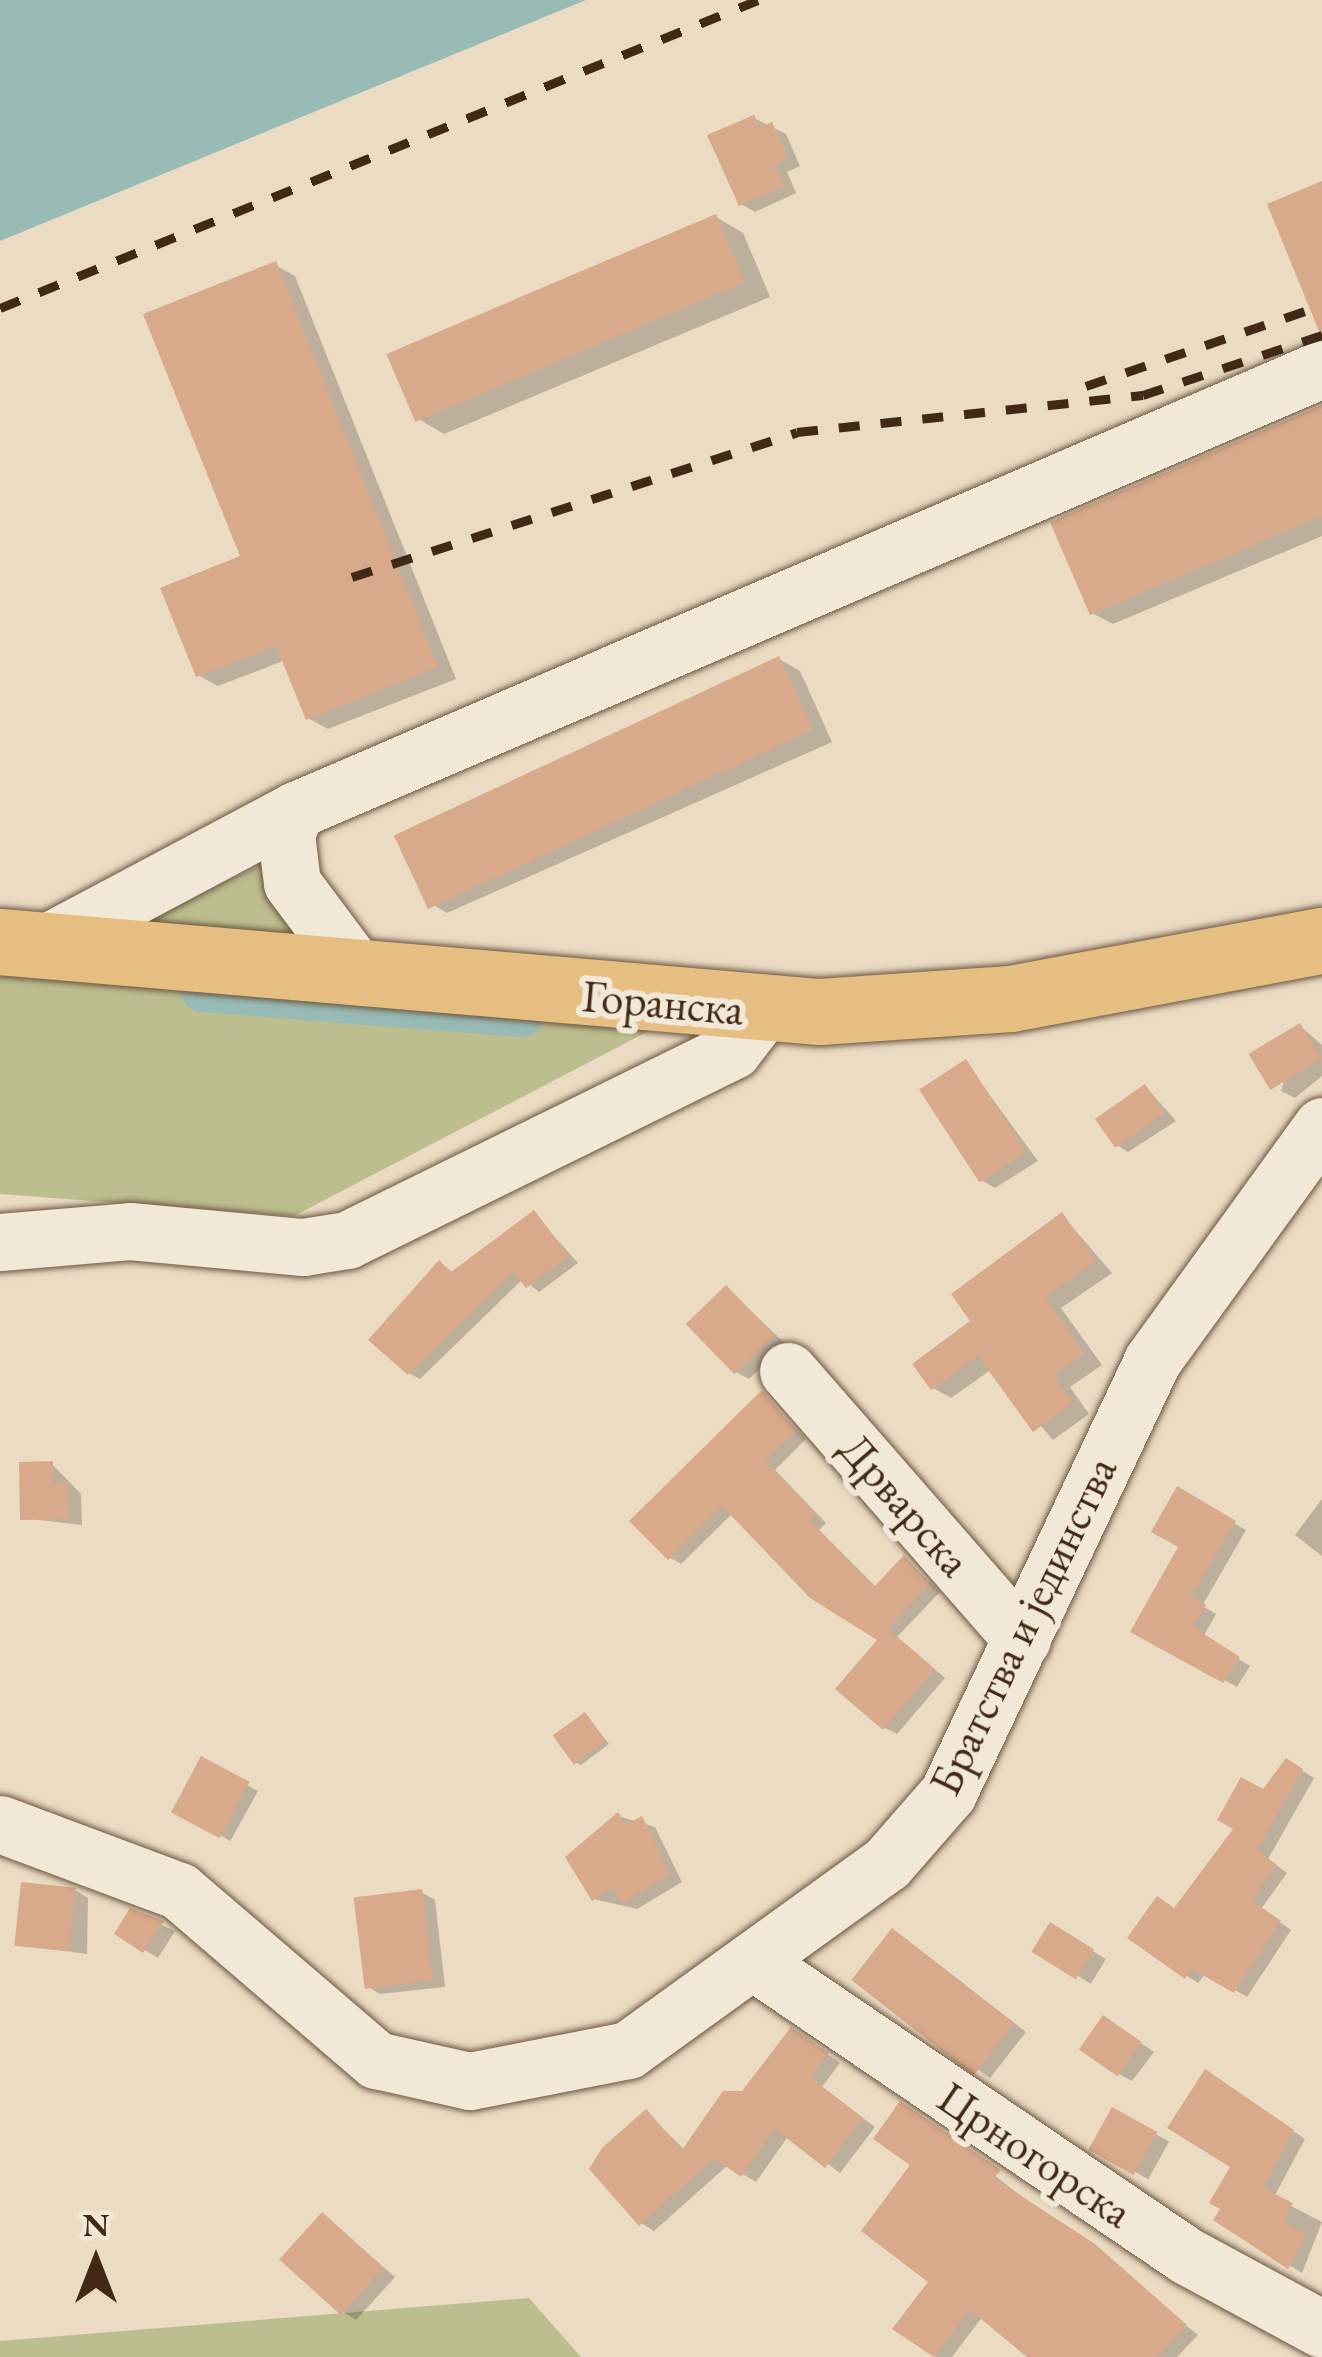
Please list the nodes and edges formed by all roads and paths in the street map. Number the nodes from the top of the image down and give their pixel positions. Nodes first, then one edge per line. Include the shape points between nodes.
1 (1322, 369) edge
2 (296, 810) junction
3 (1322, 941) edge
4 (20, 944) edge
5 (362, 977) junction
6 (763, 1011) junction
7 (1322, 1126) edge
8 (0, 1242) edge
9 (788, 1371) dead end
10 (1022, 1640) junction
11 (0, 1824) edge
12 (758, 1964) junction
13 (1322, 2329) edge

1 - 2 street
2 - 4 street
2 - 5 street via 286,834 292,883
3 - 6 main road, Горанска via 1011,999
4 - 5 main road, Горанска
5 - 6 main road, Горанска
6 - 8 street via 733,1050 347,1240 303,1247 130,1231
7 - 10 street, Братства и јединства via 1151,1361
9 - 10 street, Дрварска
10 - 12 street, Братства и јединства via 948,1793 915,1834
11 - 12 street, Братства и јединства via 179,1891 376,2060 423,2075 586,2066 681,2021
12 - 13 street, Црногорска via 1187,2256

